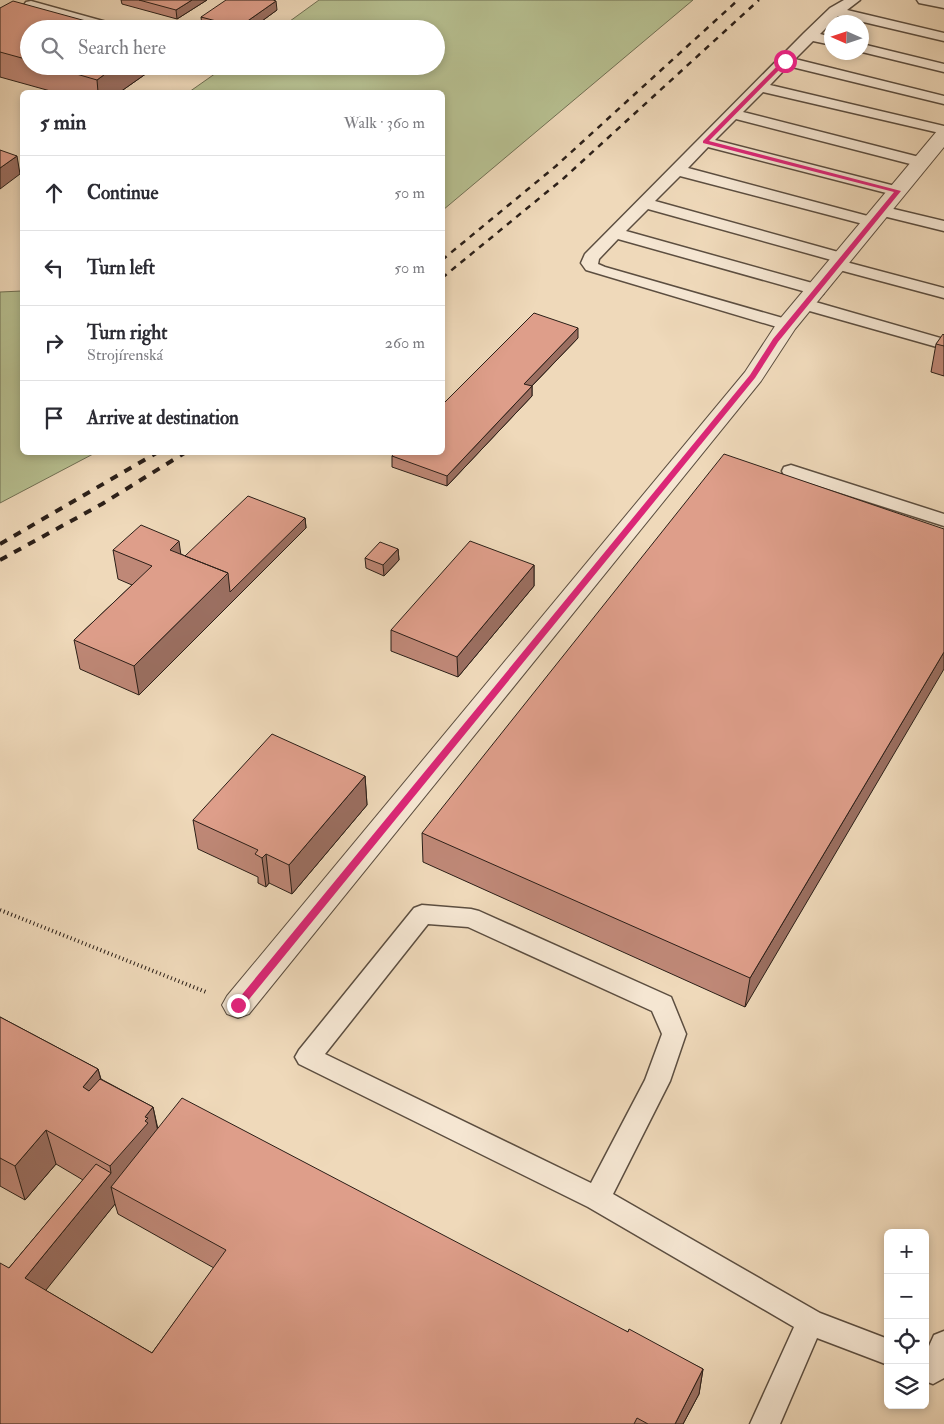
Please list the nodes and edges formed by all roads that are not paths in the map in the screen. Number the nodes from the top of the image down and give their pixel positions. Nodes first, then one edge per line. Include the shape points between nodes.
1 (853, 0) edge
2 (924, 0) edge
3 (944, 4) edge
4 (32, 5) edge
5 (835, 11) junction
6 (84, 20) edge
7 (810, 36) junction
8 (944, 37) edge
9 (824, 40) edge
10 (869, 50) edge
11 (785, 61) junction
12 (944, 68) edge
13 (760, 87) junction
14 (944, 100) edge
15 (733, 114) junction
16 (944, 130) edge
17 (944, 135) edge
18 (705, 142) junction
19 (922, 162) junction
20 (677, 170) junction
21 (898, 191) junction
22 (644, 203) junction
23 (877, 217) junction
24 (944, 226) edge
25 (615, 233) junction
26 (840, 261) junction
27 (944, 294) edge
28 (811, 297) junction
29 (787, 325) junction
30 (944, 344) edge
31 (791, 472) dead end
32 (944, 520) edge
33 (238, 1005) road end
34 (597, 1199) junction
35 (810, 1322) junction
36 (884, 1350) edge
37 (764, 1424) edge

1 - 5 lane
2 - 3 lane
4 - 6 lane
5 - 7 lane
5 - 8 lane
7 - 9 lane
7 - 11 lane
10 - 12 lane
11 - 13 lane
11 - 14 lane
13 - 15 lane
13 - 16 lane
15 - 18 lane
15 - 19 lane
17 - 19 street
18 - 20 lane
18 - 21 lane
19 - 21 street
20 - 22 lane
20 - 23 lane
21 - 23 street
22 - 25 lane
22 - 26 lane
23 - 24 lane
23 - 26 street
25 - 28 lane
25 - 29 lane via 591,257 592,267
26 - 27 lane
26 - 28 street
28 - 29 street
28 - 30 lane
29 - 33 street via 753,376
31 - 32 lane
34 - 34 lane via 308,1057 422,914 472,918 662,1004 674,1034 657,1081
34 - 35 lane
35 - 36 lane
35 - 37 lane

